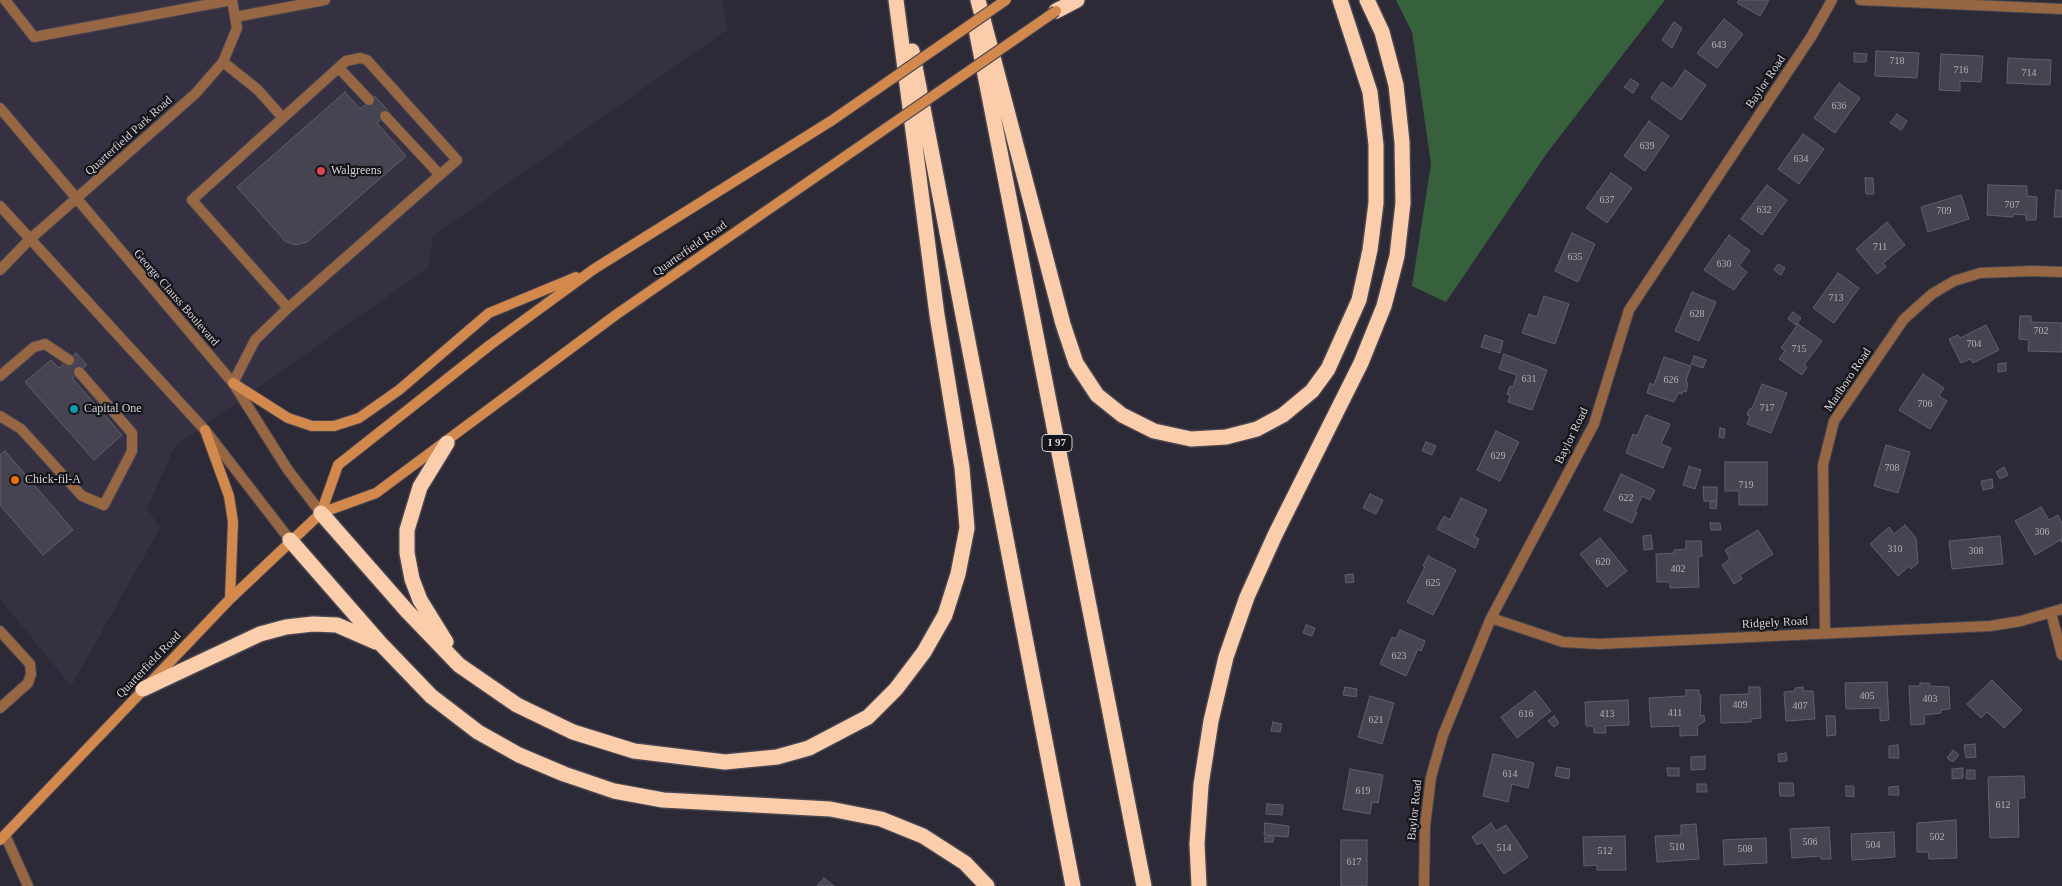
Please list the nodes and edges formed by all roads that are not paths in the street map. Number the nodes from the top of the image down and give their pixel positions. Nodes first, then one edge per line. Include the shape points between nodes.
1 (6, 0) edge
2 (232, 0) edge
3 (325, 0) edge
4 (896, 0) edge
5 (902, 0) edge
6 (970, 0) edge
7 (978, 0) edge
8 (1006, 0) edge
9 (1072, 0) edge
10 (1078, 0) edge
11 (1340, 0) edge
12 (1368, 0) edge
13 (1832, 0) edge
14 (1860, 0) edge
15 (2062, 9) edge
16 (1056, 11) junction
17 (235, 17) junction
18 (223, 62) junction
19 (338, 68) junction
20 (369, 100) dead end
21 (0, 108) edge
22 (385, 116) dead end
23 (283, 118) junction
24 (440, 175) junction
25 (76, 200) junction
26 (0, 206) edge
27 (29, 240) junction
28 (0, 270) edge
29 (594, 270) junction
30 (2062, 272) edge
31 (288, 308) junction
32 (69, 360) dead end
33 (79, 372) dead end
34 (0, 376) edge
35 (233, 383) junction
36 (0, 416) edge
37 (205, 430) junction
38 (447, 443) junction
39 (321, 514) junction
40 (290, 540) junction
41 (230, 599) junction
42 (2062, 609) edge
43 (2051, 613) junction
44 (1491, 618) junction
45 (0, 631) edge
46 (1825, 633) junction
47 (380, 643) junction
48 (2062, 655) edge
49 (459, 665) junction
50 (143, 689) junction
51 (0, 708) edge
52 (2, 837) edge
53 (28, 886) edge
54 (987, 886) edge
55 (1073, 886) edge
56 (1144, 886) edge
57 (1198, 886) edge
58 (1424, 886) edge

1 - 2 street via 34,37
2 - 17 street, Quarterfield Park Road
3 - 17 street
4 - 49 highway via 935,305 966,498 967,528 958,574 945,615 924,652 896,689 868,717 838,734 809,748 778,756 725,762 634,751 573,732 517,705
5 - 55 highway
6 - 56 highway, I 97
7 - 11 highway via 1076,363 1097,395 1122,415 1154,431 1192,439 1226,437 1249,431 1283,415 1312,391 1328,369 1359,300 1376,202 1376,145 1370,92
8 - 29 main road, bridge via 831,121
9 - 16 main road, Quarterfield Road
10 - 16 highway
12 - 57 highway via 1382,32 1396,85 1402,142 1403,203 1397,256 1384,306 1362,363 1275,535 1247,597 1226,658 1211,721 1201,785
13 - 44 street, Baylor Road via 1630,310 1594,424
14 - 15 street
16 - 38 main road, Quarterfield Road, bridge via 617,314
17 - 18 street, Quarterfield Park Road via 237,28
18 - 23 street via 257,89
18 - 25 street, Quarterfield Park Road via 195,94
19 - 20 street
19 - 23 street
19 - 24 street via 346,61 367,60 456,160
21 - 25 street, George Clauss Boulevard
22 - 24 street
23 - 31 street via 192,200
24 - 31 street
25 - 27 street, Quarterfield Park Road
25 - 35 street, George Clauss Boulevard
26 - 27 street
27 - 28 street, Quarterfield Park Road
27 - 37 street
29 - 35 main road via 490,313 399,390 359,418 334,426 312,426 288,418
29 - 39 main road via 490,345 338,466
30 - 46 street, Marlboro Road via 1980,273 1954,281 1932,294 1904,319 1834,421 1823,465
31 - 35 street via 255,340
32 - 34 street via 45,344 34,347
33 - 36 street via 132,433 132,451 104,505 82,496 21,429
35 - 39 street, George Clauss Boulevard via 288,470
37 - 40 street
37 - 41 main road via 229,496 233,522
38 - 39 main road, Quarterfield Road via 376,494
38 - 49 highway via 414,502 407,530 407,553 420,600
39 - 40 main road, Quarterfield Road
39 - 49 highway
40 - 41 main road, Quarterfield Road
40 - 47 highway
41 - 50 main road, Quarterfield Road
42 - 43 street, Ridgely Road
43 - 46 street, Ridgely Road via 1990,626
43 - 48 street
44 - 46 street, Ridgely Road via 1563,642 1599,644
44 - 58 street, Baylor Road via 1443,735 1431,777 1425,826
45 - 51 street via 30,664 31,674 28,683
47 - 50 highway via 337,625 286,627 260,634
47 - 54 highway via 432,696 478,732 519,755 564,774 614,791 663,800 830,809 880,820 923,836 965,864
50 - 52 main road, Quarterfield Road
52 - 53 street

